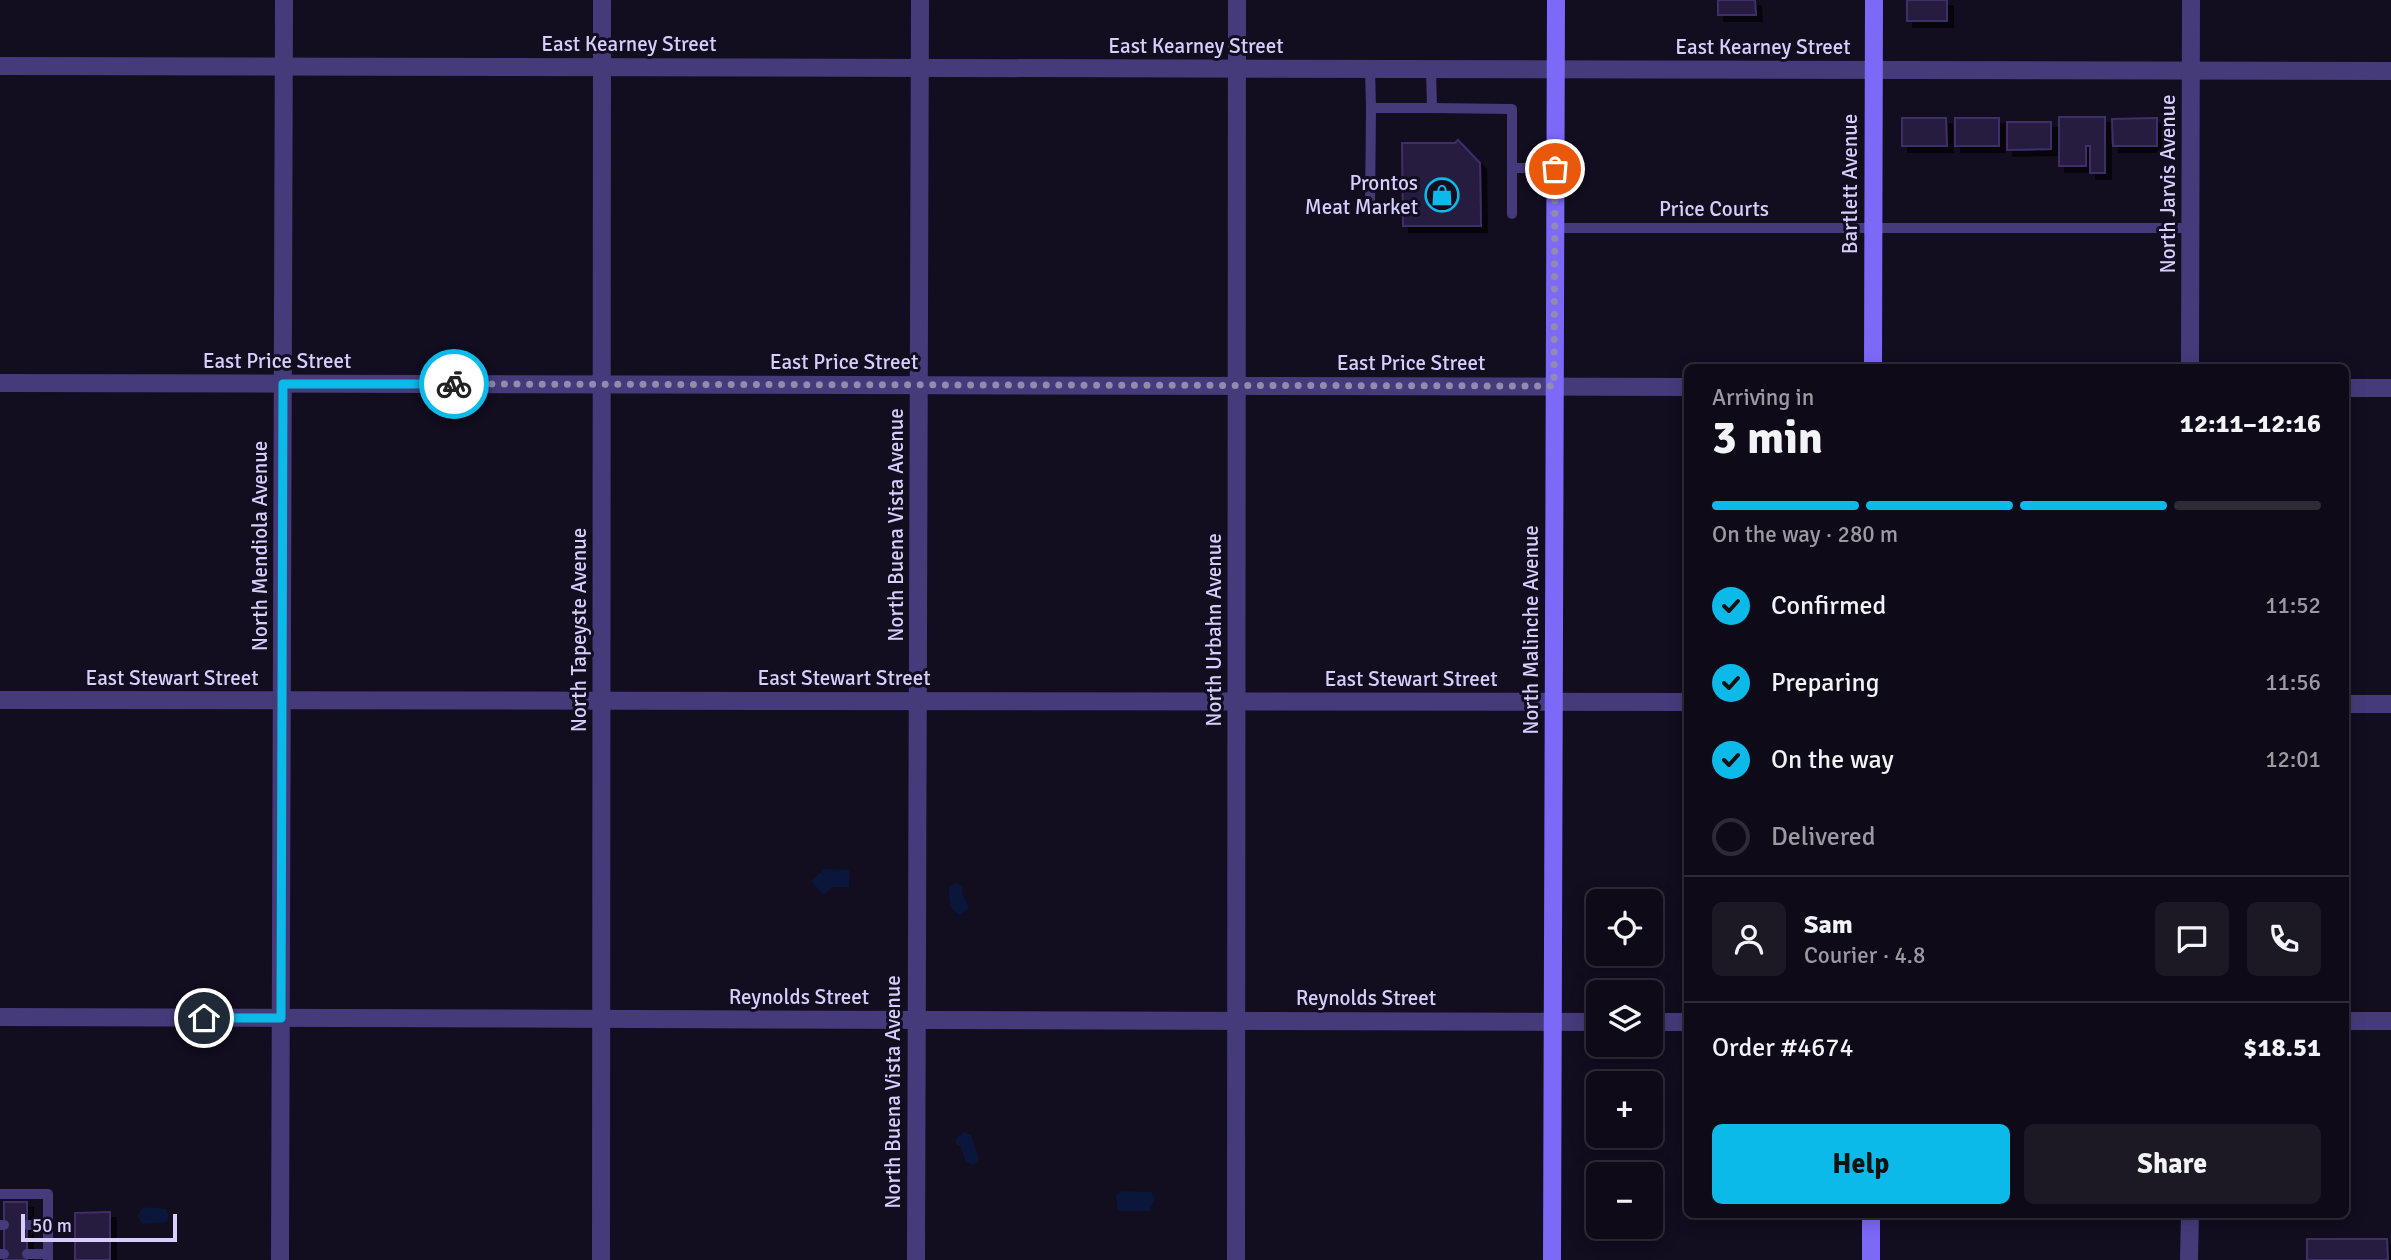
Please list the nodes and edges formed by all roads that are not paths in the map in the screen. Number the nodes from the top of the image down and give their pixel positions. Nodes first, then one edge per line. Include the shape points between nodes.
1 (284, 0) edge
2 (602, 0) edge
3 (920, 0) edge
4 (1237, 0) edge
5 (1556, 0) edge
6 (1874, 0) edge
7 (2192, 0) edge
8 (0, 66) edge
9 (284, 66) junction
10 (602, 67) junction
11 (920, 68) junction
12 (1237, 68) junction
13 (1370, 69) junction
14 (1431, 69) junction
15 (1556, 69) junction
16 (1874, 70) junction
17 (2192, 70) junction
18 (2391, 71) edge
19 (1371, 108) junction
20 (1432, 108) junction
21 (1512, 168) junction
22 (1555, 169) junction
23 (1370, 210) dead end
24 (1512, 214) dead end
25 (1555, 228) junction
26 (1873, 228) junction
27 (2191, 228) junction
28 (1873, 364) edge
29 (2190, 364) edge
30 (0, 383) edge
31 (283, 384) junction
32 (601, 385) junction
33 (919, 385) junction
34 (1237, 386) junction
35 (1554, 386) junction
36 (1684, 387) edge
37 (2349, 388) edge
38 (2391, 388) edge
39 (0, 700) edge
40 (281, 701) junction
41 (601, 701) junction
42 (918, 701) junction
43 (1236, 702) junction
44 (1553, 702) junction
45 (1684, 702) edge
46 (2349, 704) edge
47 (2391, 704) edge
48 (0, 1017) edge
49 (281, 1018) junction
50 (601, 1019) junction
51 (916, 1020) junction
52 (1236, 1021) junction
53 (1553, 1021) junction
54 (2349, 1021) edge
55 (2391, 1021) edge
56 (1586, 1022) edge
57 (1663, 1022) edge
58 (1684, 1022) edge
59 (0, 1194) edge
60 (1871, 1218) edge
61 (2190, 1218) edge
62 (27, 1225) dead end
63 (48, 1225) junction
64 (27, 1254) dead end
65 (48, 1257) edge
66 (280, 1260) edge
67 (601, 1260) edge
68 (916, 1260) edge
69 (1236, 1260) edge
70 (1552, 1260) edge
71 (1871, 1260) edge
72 (2189, 1260) edge

1 - 9 street, North Mendiola Avenue
2 - 10 street, North Tapeyste Avenue
3 - 11 street, North Buena Vista Avenue
4 - 12 street, North Urbahn Avenue
5 - 15 main road, North Malinche Avenue
6 - 16 main road, Bartlett Avenue
7 - 17 street, North Jarvis Avenue
8 - 9 street, East Kearney Street
9 - 10 street, East Kearney Street
9 - 31 street, North Mendiola Avenue
10 - 11 street, East Kearney Street
10 - 32 street, North Tapeyste Avenue
11 - 12 street, East Kearney Street
11 - 33 street, North Buena Vista Avenue
12 - 13 street, East Kearney Street
12 - 34 street, North Urbahn Avenue
13 - 14 street, East Kearney Street
13 - 19 lane
14 - 15 street, East Kearney Street
14 - 20 lane
15 - 16 street, East Kearney Street
15 - 22 main road, North Malinche Avenue
16 - 17 street, East Kearney Street
16 - 26 main road, Bartlett Avenue
17 - 18 street, East Kearney Street
17 - 27 street, North Jarvis Avenue
19 - 20 lane
19 - 23 lane
20 - 21 lane via 1512,109
21 - 22 lane
21 - 24 lane
22 - 25 main road, North Malinche Avenue
25 - 26 lane, Price Courts
25 - 35 main road, North Malinche Avenue
26 - 27 lane, Price Courts
26 - 28 main road, Bartlett Avenue
27 - 29 street, North Jarvis Avenue
30 - 31 street, East Price Street
31 - 32 street, East Price Street
31 - 40 street, North Mendiola Avenue
32 - 33 street, East Price Street
32 - 41 street, North Tapeyste Avenue
33 - 34 street, East Price Street
33 - 42 street, North Buena Vista Avenue
34 - 35 street, East Price Street
34 - 43 street, North Urbahn Avenue
35 - 36 street, East Price Street
35 - 44 main road, North Malinche Avenue
37 - 38 street
39 - 40 street, East Stewart Street
40 - 41 street, East Stewart Street
40 - 49 street, North Mendiola Avenue
41 - 42 street, East Stewart Street
41 - 50 street, North Tapeyste Avenue
42 - 43 street, East Stewart Street
42 - 51 street, North Buena Vista Avenue
43 - 44 street, East Stewart Street
43 - 52 street, North Urbahn Avenue
44 - 45 street, East Stewart Street
44 - 53 main road, North Malinche Avenue
46 - 47 street
48 - 49 street, Reynolds Street
49 - 50 street, Reynolds Street
49 - 66 street, North Mendiola Avenue
50 - 51 street, Reynolds Street
50 - 67 street, North Tapeyste Avenue
51 - 52 street, Reynolds Street
51 - 68 street, North Buena Vista Avenue
52 - 53 street, Reynolds Street
52 - 69 street, North Urbahn Avenue
53 - 56 street, Reynolds Street
53 - 70 main road, North Malinche Avenue
54 - 55 street
57 - 58 street
59 - 63 lane via 48,1194
60 - 71 main road
61 - 72 street
62 - 63 lane
63 - 65 lane
64 - 65 lane

